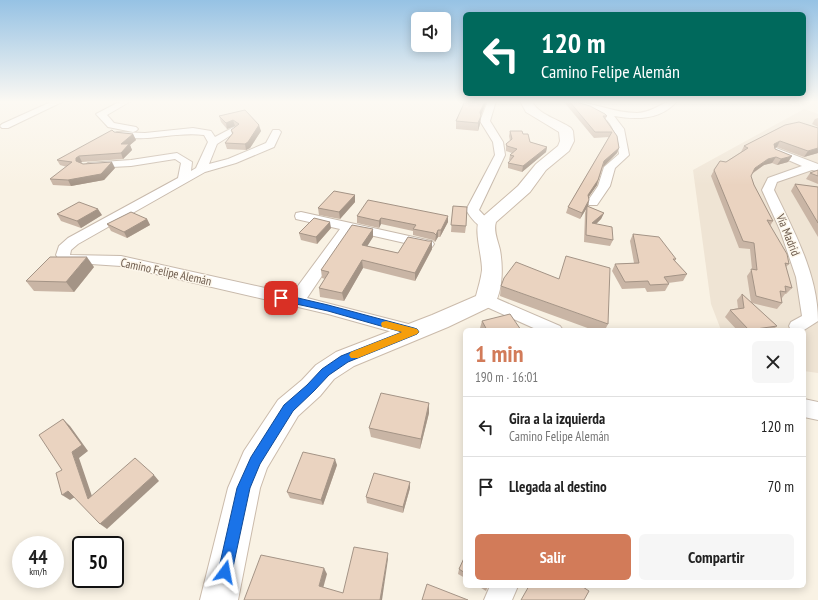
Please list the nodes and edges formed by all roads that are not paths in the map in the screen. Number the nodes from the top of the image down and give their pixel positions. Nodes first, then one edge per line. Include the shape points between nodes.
1 (134, 129) edge
2 (490, 129) edge
3 (564, 129) edge
4 (619, 129) edge
5 (234, 130) edge
6 (276, 132) dead end
7 (121, 134) edge
8 (163, 134) junction
9 (212, 142) junction
10 (149, 150) dead end
11 (776, 151) edge
12 (177, 156) junction
13 (86, 165) edge
14 (815, 167) edge
15 (201, 170) junction
16 (183, 181) junction
17 (593, 202) dead end
18 (301, 216) dead end
19 (486, 225) junction
20 (348, 227) junction
21 (428, 244) edge
22 (486, 300) junction
23 (296, 301) junction
24 (798, 326) dead end
25 (549, 328) edge
26 (414, 332) junction
27 (806, 408) edge
28 (818, 411) edge
29 (504, 588) edge
30 (219, 600) edge
31 (497, 600) edge

1 - 8 street
2 - 19 street via 498,142 500,155 472,210
3 - 19 main road via 567,142 564,148 541,167 524,189 488,220
4 - 17 street via 624,155 610,167 604,186
5 - 9 street
6 - 15 street, Camino Felipe Alemán via 270,145 232,161
7 - 8 street
8 - 9 street via 193,131 207,133
9 - 15 street
10 - 12 street via 170,151
11 - 14 street
12 - 13 street via 131,163
12 - 16 street via 187,162
14 - 24 street, Vía Madrid via 772,180 768,190 787,230 804,277 811,319
15 - 16 street, Camino Felipe Alemán
16 - 23 street, Camino Felipe Alemán via 73,241 64,250 63,255 66,259 120,261
18 - 20 street
19 - 22 main road via 492,272
20 - 21 street
20 - 23 street
22 - 25 street
22 - 26 main road
23 - 26 street, Camino Felipe Alemán
26 - 30 main road via 345,359 325,372 288,408 255,461 244,488
27 - 28 street
29 - 31 street

